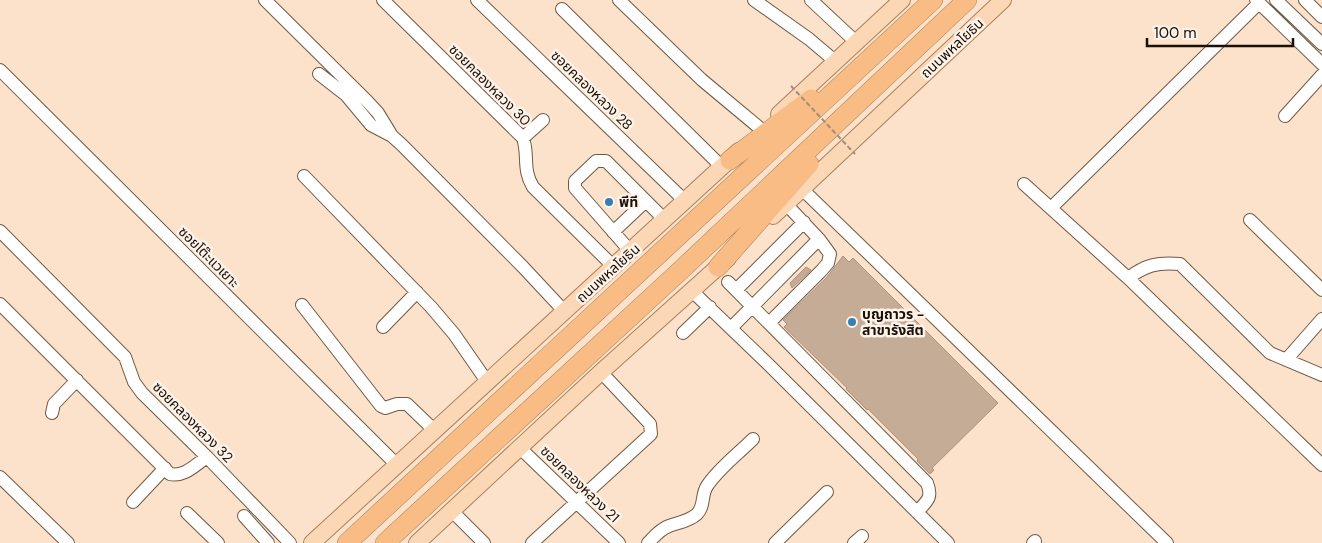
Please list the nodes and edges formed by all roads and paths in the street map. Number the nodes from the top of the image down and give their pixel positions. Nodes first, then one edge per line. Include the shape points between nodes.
1 (265, 0) edge
2 (383, 0) edge
3 (477, 0) edge
4 (619, 0) edge
5 (754, 0) edge
6 (811, 0) edge
7 (902, 0) edge
8 (933, 0) edge
9 (967, 0) edge
10 (1003, 0) edge
11 (1276, 0) edge
12 (1305, 0) edge
13 (1257, 2) edge
14 (562, 9) dead end
15 (1322, 17) edge
16 (894, 36) junction
17 (856, 42) junction
18 (1322, 44) edge
19 (836, 62) junction
20 (1322, 64) edge
21 (0, 70) edge
22 (319, 74) dead end
23 (1322, 75) edge
24 (885, 76) junction
25 (791, 86) dead end
26 (1285, 116) dead end
27 (543, 120) dead end
28 (762, 130) junction
29 (392, 136) junction
30 (523, 138) junction
31 (855, 154) dead end
32 (726, 163) junction
33 (304, 176) dead end
34 (1024, 184) dead end
35 (802, 189) junction
36 (646, 201) junction
37 (685, 202) junction
38 (786, 204) junction
39 (1051, 208) junction
40 (665, 220) junction
41 (1250, 220) dead end
42 (804, 222) junction
43 (0, 231) edge
44 (613, 232) junction
45 (820, 238) junction
46 (631, 252) junction
47 (614, 267) junction
48 (1128, 278) junction
49 (728, 280) junction
50 (1322, 290) edge
51 (692, 291) junction
52 (417, 292) junction
53 (302, 305) dead end
54 (752, 306) junction
55 (710, 307) junction
56 (565, 312) junction
57 (3, 313) edge
58 (1322, 319) edge
59 (769, 323) junction
60 (383, 327) dead end
61 (731, 328) junction
62 (683, 333) dead end
63 (1286, 360) junction
64 (601, 372) junction
65 (1322, 375) edge
66 (76, 380) junction
67 (488, 383) junction
68 (52, 413) dead end
69 (435, 431) junction
70 (753, 439) dead end
71 (520, 448) junction
72 (207, 457) junction
73 (397, 465) junction
74 (1322, 465) edge
75 (165, 468) junction
76 (0, 476) edge
77 (827, 492) dead end
78 (577, 501) junction
79 (132, 502) dead end
80 (452, 511) junction
81 (917, 512) junction
82 (187, 513) dead end
83 (244, 516) dead end
84 (68, 543) edge
85 (218, 543) edge
86 (268, 543) edge
87 (290, 543) edge
88 (312, 543) edge
89 (347, 543) edge
90 (385, 543) edge
91 (417, 543) edge
92 (484, 543) edge
93 (532, 543) edge
94 (619, 543) edge
95 (648, 543) edge
96 (774, 543) edge
97 (948, 543) edge
98 (1167, 543) edge

1 - 29 street via 367,101
2 - 30 street, ซอยคลองหลวง 30
3 - 37 street, ซอยคลองหลวง 28
4 - 28 street via 702,80
5 - 19 street via 810,39
6 - 17 street
7 - 17 main road, ถนนพหลโยธิน
8 - 16 highway, ถนนพหลโยธิน
9 - 24 highway, ถนนพหลโยธิน
10 - 35 main road, ถนนพหลโยธิน
11 - 18 street
12 - 15 street
13 - 20 street
13 - 39 street
14 - 32 street
16 - 32 highway
16 - 89 highway, ถนนพหลโยธิน
17 - 19 main road, ถนนพหลโยธิน
19 - 28 main road, ถนนพหลโยธิน
21 - 73 street, ซอยโต๊ะแวเยาะ
22 - 29 street via 346,95 371,125
23 - 26 street
24 - 49 highway
24 - 90 highway, ถนนพหลโยธิน via 682,270
25 - 31 path, bridge
27 - 30 street
28 - 32 main road, ถนนพหลโยธิน
29 - 56 street
30 - 47 street, ซอยคลองหลวง 30 via 527,178
32 - 37 main road, ถนนพหลโยธิน
33 - 52 street
34 - 39 street
35 - 38 main road, ถนนพหลโยธิน
35 - 98 street
36 - 40 street
36 - 44 street
36 - 44 street via 606,161 596,161 575,181 575,188
37 - 40 main road, ถนนพหลโยธิน
38 - 42 street
38 - 49 main road, ถนนพหลโยธิน
39 - 48 street
40 - 46 main road, ถนนพหลโยธิน
41 - 50 street
42 - 45 street
42 - 49 street
43 - 72 street, ซอยคลองหลวง 32 via 125,357 134,382 142,393
44 - 46 street
45 - 54 street
45 - 59 street via 830,254 828,263
46 - 47 main road, ถนนพหลโยธิน
47 - 56 main road, ถนนพหลโยธิน
48 - 63 street via 1160,262 1180,264 1270,352
48 - 74 street
49 - 51 main road, ถนนพหลโยธิน
49 - 54 street
51 - 55 street
51 - 64 main road, ถนนพหลโยธิน
52 - 60 street
52 - 67 street via 443,321
53 - 69 street via 381,406 407,404
54 - 59 street
54 - 61 street
55 - 61 street
55 - 62 street
56 - 67 main road, ถนนพหลโยธิน
57 - 66 street
58 - 63 street
59 - 81 street via 927,483 930,498
61 - 81 street
63 - 65 street
64 - 71 main road, ถนนพหลโยธิน
64 - 78 street via 650,424 651,434
66 - 68 street via 54,404
66 - 75 street
67 - 69 main road, ถนนพหลโยธิน
69 - 73 main road, ถนนพหลโยธิน
70 - 95 street via 710,481 699,512 662,530
71 - 78 street, ซอยคลองหลวง 21
71 - 80 main road, ถนนพหลโยธิน
72 - 75 street via 178,475 170,474
72 - 87 street, ซอยคลองหลวง 32
73 - 88 main road, ถนนพหลโยธิน
75 - 79 street
76 - 84 street
77 - 96 street
78 - 93 street
78 - 94 street, ซอยคลองหลวง 21
80 - 91 main road, ถนนพหลโยธิน
80 - 92 street
81 - 97 street
82 - 85 street
83 - 86 street

